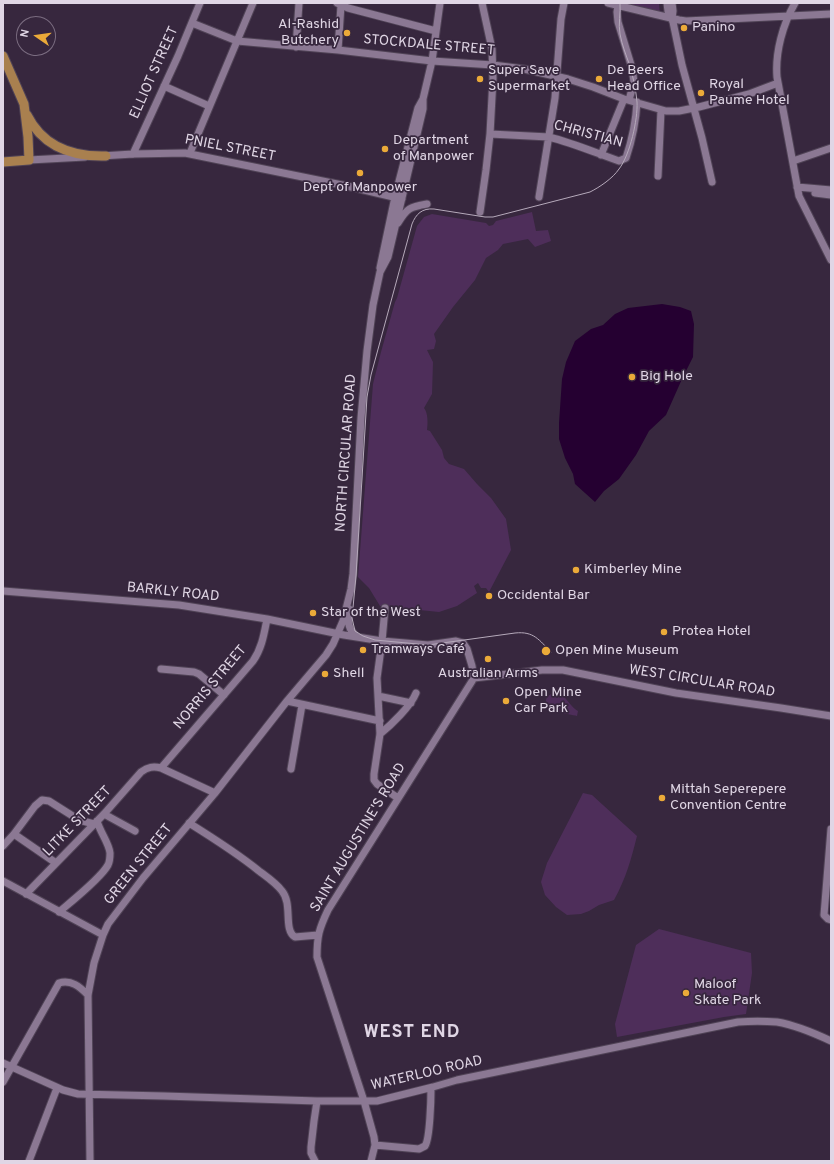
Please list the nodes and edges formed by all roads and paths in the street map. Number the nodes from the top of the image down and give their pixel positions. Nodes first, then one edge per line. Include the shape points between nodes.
1 (200, 3) edge
2 (251, 3) edge
3 (299, 3) edge
4 (440, 3) edge
5 (482, 3) edge
6 (564, 3) edge
7 (608, 3) edge
8 (667, 3) edge
9 (672, 3) edge
10 (795, 3) edge
11 (339, 4) edge
12 (618, 6) junction
13 (831, 14) edge
14 (788, 15) junction
15 (672, 18) junction
16 (192, 23) junction
17 (436, 31) junction
18 (237, 41) junction
19 (296, 47) junction
20 (338, 50) junction
21 (3, 56) edge
22 (432, 61) junction
23 (493, 65) junction
24 (557, 76) junction
25 (778, 84) junction
26 (164, 86) junction
27 (630, 100) junction
28 (24, 104) junction
29 (209, 106) junction
30 (694, 108) junction
31 (662, 110) junction
32 (490, 134) junction
33 (549, 137) junction
34 (831, 148) edge
35 (133, 154) junction
36 (190, 154) junction
37 (601, 155) junction
38 (106, 156) junction
39 (29, 160) junction
40 (793, 161) junction
41 (3, 162) edge
42 (658, 176) dead end
43 (712, 182) dead end
44 (798, 189) junction
45 (831, 190) edge
46 (831, 195) edge
47 (540, 197) dead end
48 (398, 198) junction
49 (428, 204) dead end
50 (480, 212) dead end
51 (395, 228) junction
52 (831, 260) edge
53 (380, 272) junction
54 (351, 587) junction
55 (3, 591) edge
56 (385, 608) dead end
57 (267, 619) junction
58 (338, 634) junction
59 (357, 637) junction
60 (382, 641) junction
61 (161, 669) dead end
62 (474, 678) junction
63 (416, 693) dead end
64 (224, 695) junction
65 (378, 696) junction
66 (287, 701) junction
67 (411, 702) junction
68 (302, 705) junction
69 (831, 716) edge
70 (380, 721) junction
71 (380, 734) junction
72 (161, 768) junction
73 (291, 769) dead end
74 (215, 793) junction
75 (398, 798) junction
76 (104, 814) junction
77 (96, 823) junction
78 (190, 823) junction
79 (831, 829) edge
80 (135, 831) dead end
81 (14, 834) junction
82 (3, 846) edge
83 (56, 863) junction
84 (3, 881) edge
85 (26, 894) junction
86 (59, 912) junction
87 (831, 920) edge
88 (103, 935) junction
89 (318, 935) junction
90 (88, 995) junction
91 (831, 1041) edge
92 (3, 1063) edge
93 (12, 1068) junction
94 (3, 1082) edge
95 (57, 1088) junction
96 (431, 1088) junction
97 (89, 1094) junction
98 (317, 1101) junction
99 (364, 1101) junction
100 (375, 1145) junction
101 (29, 1161) edge
102 (90, 1161) edge
103 (315, 1161) edge
104 (371, 1161) edge

1 - 16 street, ELLIOT STREET
2 - 18 street
3 - 19 street
4 - 17 street
5 - 23 street via 491,42
6 - 24 street
7 - 12 street
8 - 15 street
9 - 15 street
10 - 14 street
11 - 17 street
11 - 20 street
12 - 15 street
12 - 27 street via 618,22 634,82
13 - 14 street
14 - 15 street via 686,21
14 - 25 street via 776,63
15 - 30 street
16 - 18 street, STOCKDALE STREET
16 - 26 street, ELLIOT STREET
17 - 22 street
18 - 19 street, STOCKDALE STREET
18 - 29 street
19 - 20 street, STOCKDALE STREET
20 - 22 street, STOCKDALE STREET
21 - 28 main road
22 - 23 street, STOCKDALE STREET
22 - 48 street via 423,99 418,108
23 - 24 street, STOCKDALE STREET
23 - 32 street
24 - 27 street, STOCKDALE STREET
24 - 33 street
25 - 30 street, STOCKDALE STREET
25 - 40 street
26 - 29 street
26 - 35 street, ELLIOT STREET
27 - 31 street, STOCKDALE STREET
27 - 37 street
27 - 37 street, CHRISTIAN via 635,124 626,158 619,161
28 - 38 main road via 32,124 55,146 74,154
28 - 39 main road
29 - 36 street
30 - 31 street, STOCKDALE STREET via 679,111
30 - 43 street
31 - 42 street
32 - 33 street, CHRISTIAN
32 - 50 street
33 - 37 street, CHRISTIAN
33 - 47 street
34 - 40 street
35 - 36 street, PNIEL STREET
35 - 38 street, PNIEL STREET
36 - 48 street, PNIEL STREET
38 - 39 street, PNIEL STREET
39 - 41 main road, PNIEL STREET
40 - 44 street
44 - 45 street
44 - 46 street
44 - 52 street
48 - 51 street, NORTH CIRCULAR ROAD
48 - 53 street, NORTH CIRCULAR ROAD via 380,263
49 - 51 street via 407,211
51 - 53 street, NORTH CIRCULAR ROAD via 388,257
53 - 54 street, NORTH CIRCULAR ROAD via 367,351
54 - 58 street, NORTH CIRCULAR ROAD
54 - 59 street via 348,623
55 - 57 street, BARKLY ROAD via 179,605
56 - 60 street
57 - 58 street, BARKLY ROAD
57 - 64 street, NORRIS STREET via 258,653
58 - 59 street, BARKLY ROAD
58 - 66 street, GREEN STREET via 326,655
59 - 60 street, BARKLY ROAD
60 - 62 street, BARKLY ROAD via 428,645 460,642 469,652
60 - 65 street via 377,678
61 - 64 street via 199,674
62 - 69 street, WEST CIRCULAR ROAD via 563,670 676,693
62 - 75 street, SAINT AUGUSTINE'S ROAD
63 - 67 street
64 - 72 street, NORRIS STREET
65 - 67 street
65 - 70 street
66 - 68 street
66 - 74 street, GREEN STREET
67 - 71 street
68 - 70 street
68 - 73 street
70 - 71 street
71 - 75 street via 374,780
72 - 74 street
72 - 76 street, LITKE STREET via 148,767 141,772
74 - 78 street, GREEN STREET
75 - 89 street, SAINT AUGUSTINE'S ROAD via 328,910
76 - 77 street, LITKE STREET
76 - 80 street
77 - 81 street via 79,820 49,801 42,800
77 - 83 street, LITKE STREET
77 - 86 street via 109,846 108,865
78 - 88 street, GREEN STREET via 143,878 108,924
78 - 89 street via 242,857 282,892 287,899 288,928 292,935
79 - 87 street via 824,915
81 - 82 street
81 - 83 street
83 - 85 street, LITKE STREET
84 - 85 street
85 - 86 street
86 - 88 street
88 - 90 street, GREEN STREET
89 - 99 street, SAINT AUGUSTINE'S ROAD via 318,957
90 - 93 street via 71,982 59,983
90 - 97 street, GREEN STREET
91 - 96 street, WATERLOO ROAD via 778,1022 738,1022 457,1080
92 - 93 street, WATERLOO ROAD
93 - 94 street
93 - 95 street, WATERLOO ROAD
95 - 97 street, WATERLOO ROAD via 74,1094
95 - 101 street
96 - 99 street, WATERLOO ROAD via 377,1101
96 - 100 street via 425,1146 419,1148
97 - 98 street, WATERLOO ROAD
97 - 102 street, GREEN STREET
98 - 99 street, WATERLOO ROAD
98 - 103 street via 311,1147
99 - 100 street, SAINT AUGUSTINE'S ROAD
100 - 104 street, SAINT AUGUSTINE'S ROAD

